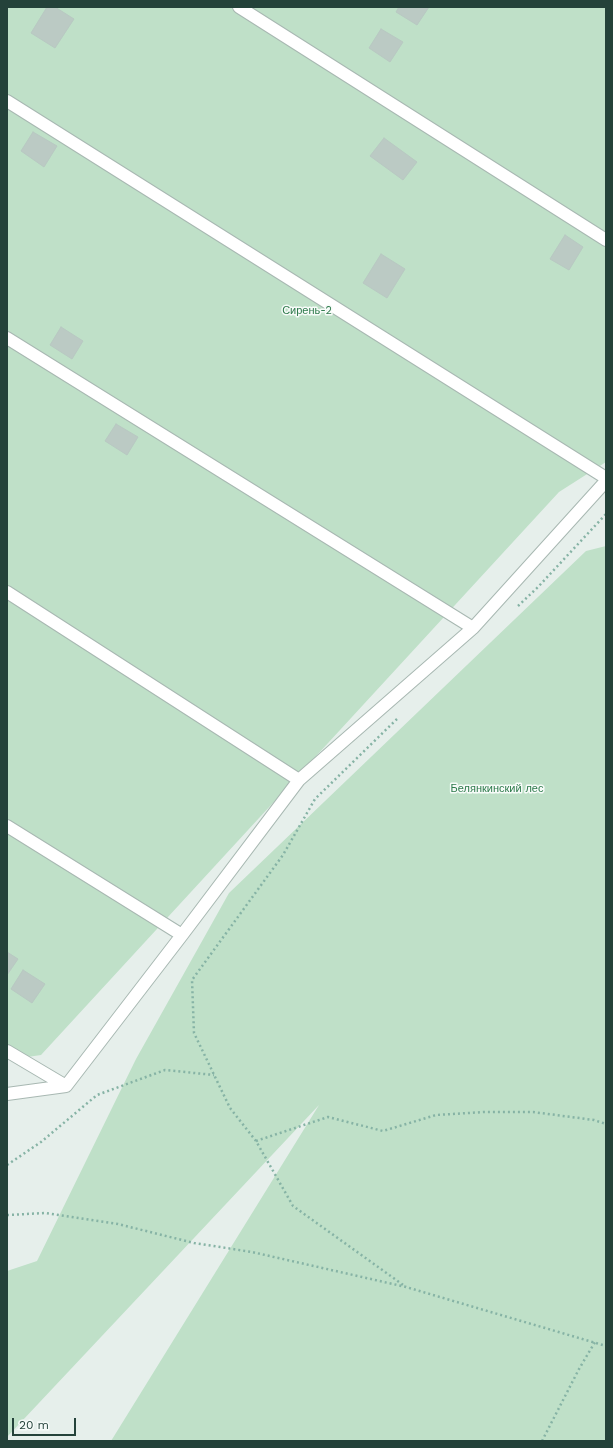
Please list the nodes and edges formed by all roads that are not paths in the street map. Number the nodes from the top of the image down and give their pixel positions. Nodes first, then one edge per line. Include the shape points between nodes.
1 (239, 7) edge
2 (7, 101) edge
3 (606, 240) edge
4 (7, 338) edge
5 (606, 480) edge
6 (7, 592) edge
7 (473, 628) junction
8 (299, 780) junction
9 (7, 826) edge
10 (182, 935) junction
11 (7, 1051) edge
12 (66, 1086) junction
13 (7, 1094) edge

1 - 3 lane
2 - 5 lane
4 - 7 lane
5 - 7 lane
6 - 8 lane
7 - 8 lane
8 - 10 lane
9 - 10 lane
10 - 12 lane
11 - 12 lane
12 - 13 lane

